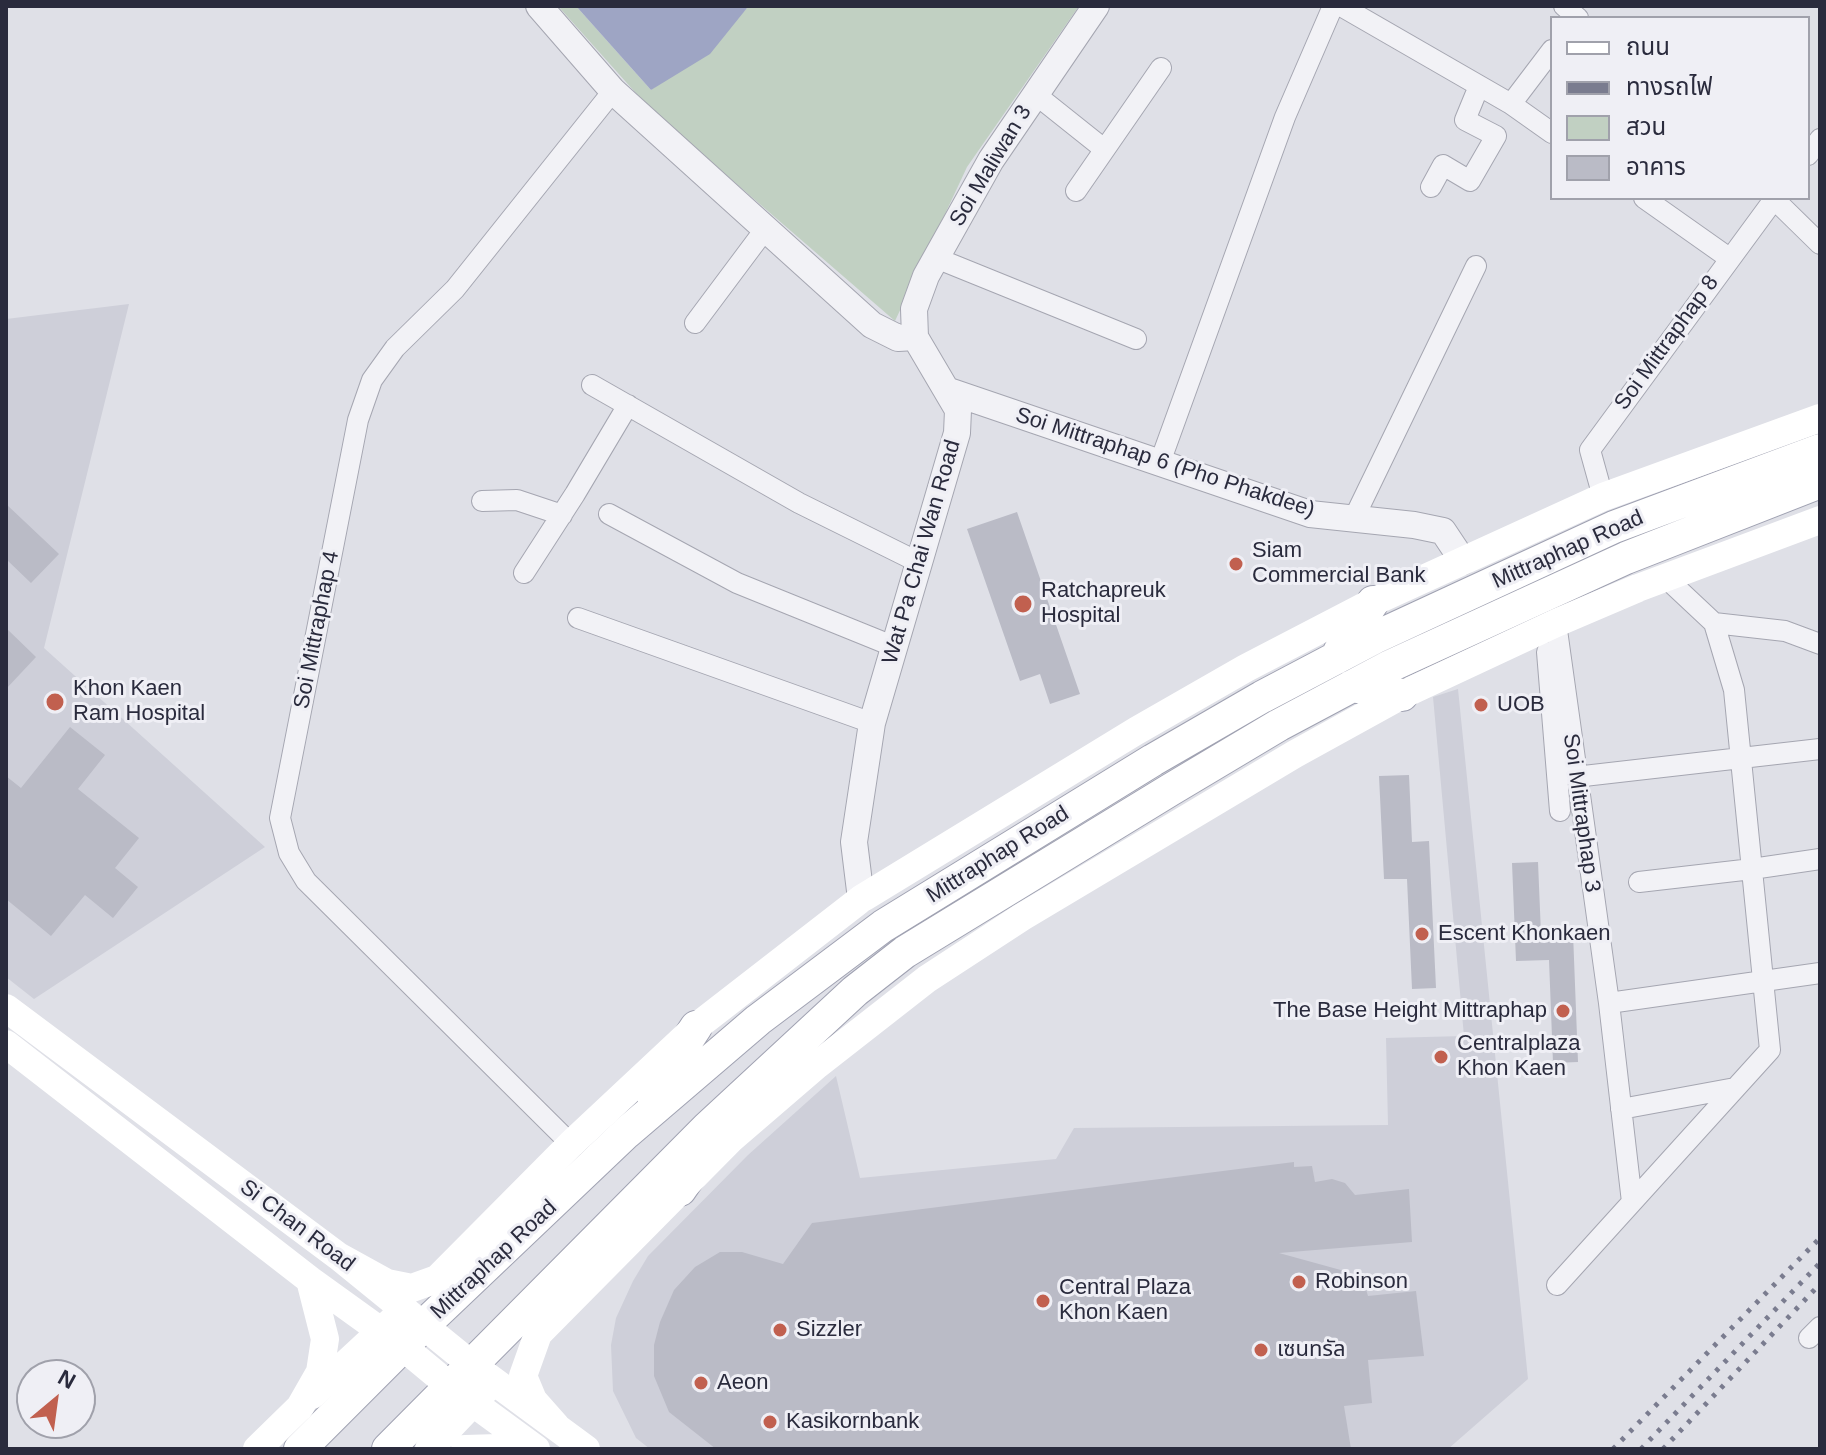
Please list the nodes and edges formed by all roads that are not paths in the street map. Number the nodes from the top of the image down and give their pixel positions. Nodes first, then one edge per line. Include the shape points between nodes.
1 (539, 6) edge
2 (1096, 6) edge
3 (1333, 6) edge
4 (1341, 6) edge
5 (1550, 53) edge
6 (1161, 68) dead end
7 (1479, 86) junction
8 (613, 91) junction
9 (1035, 94) junction
10 (1511, 104) junction
11 (1550, 132) edge
12 (1104, 149) junction
13 (1431, 187) dead end
14 (1076, 191) dead end
15 (1647, 200) edge
16 (1772, 200) edge
17 (1776, 200) edge
18 (766, 228) junction
19 (1820, 244) edge
20 (936, 258) junction
21 (1729, 258) junction
22 (1476, 266) dead end
23 (695, 323) dead end
24 (915, 337) junction
25 (1136, 339) dead end
26 (592, 385) dead end
27 (949, 391) junction
28 (628, 405) junction
29 (1820, 418) edge
30 (1820, 450) edge
31 (1159, 465) junction
32 (1820, 482) edge
33 (1603, 497) junction
34 (482, 501) dead end
35 (609, 514) dead end
36 (562, 515) junction
37 (1354, 518) junction
38 (1820, 520) edge
39 (1463, 561) junction
40 (920, 563) junction
41 (524, 573) dead end
42 (1666, 578) junction
43 (1373, 602) junction
44 (578, 618) dead end
45 (1714, 623) junction
46 (1550, 626) junction
47 (1820, 644) edge
48 (895, 647) junction
49 (1335, 658) junction
50 (1352, 686) junction
51 (1402, 695) junction
52 (872, 723) junction
53 (1820, 749) edge
54 (1741, 757) junction
55 (1575, 777) junction
56 (1560, 811) dead end
57 (1820, 859) edge
58 (1752, 869) junction
59 (1639, 882) dead end
60 (861, 899) junction
61 (1820, 973) edge
62 (1763, 980) junction
63 (1609, 1003) junction
64 (6, 1008) edge
65 (696, 1027) junction
66 (6, 1044) edge
67 (1735, 1088) junction
68 (749, 1090) junction
69 (1621, 1109) junction
70 (626, 1133) junction
71 (571, 1144) junction
72 (680, 1190) junction
73 (1632, 1202) junction
74 (338, 1256) junction
75 (437, 1279) junction
76 (310, 1280) junction
77 (1557, 1285) dead end
78 (403, 1328) junction
79 (538, 1334) junction
80 (472, 1384) junction
81 (300, 1407) junction
82 (556, 1426) junction
83 (535, 1448) edge
84 (257, 1449) edge
85 (300, 1449) edge
86 (388, 1449) edge
87 (429, 1449) edge
88 (465, 1449) edge
89 (586, 1449) edge

1 - 8 street
2 - 9 street, Soi Maliwan 3
3 - 31 street via 1285,117
4 - 7 street
5 - 10 street
6 - 12 street
7 - 10 street
7 - 13 street via 1465,120 1496,136 1470,181 1443,165
8 - 18 street
8 - 71 street, Soi Mittraphap 4 via 455,289 395,348 372,380 358,420 280,818 289,853 306,881
9 - 12 street
9 - 20 street, Soi Maliwan 3
10 - 11 street
12 - 14 street
15 - 21 street
16 - 21 street, Soi Mittraphap 8
17 - 19 street
18 - 23 street
18 - 24 street via 872,325 898,338
20 - 24 street, Soi Maliwan 3 via 914,309
20 - 25 street
21 - 33 street, Soi Mittraphap 8 via 1590,450
22 - 37 street
24 - 27 street, Wat Pa Chai Wan Road
26 - 28 street
27 - 31 street, Soi Mittraphap 6 (Pho Phakdee)
27 - 40 street, Wat Pa Chai Wan Road via 958,410 957,433
28 - 36 street
28 - 40 street via 799,503
29 - 33 main road, Mittraphap Road
30 - 49 main road, Mittraphap Road via 1614,527
31 - 37 street, Soi Mittraphap 6 (Pho Phakdee) via 1310,514
32 - 50 main road, Mittraphap Road via 1626,558
33 - 39 main road, Mittraphap Road
34 - 36 street via 517,500
35 - 48 street via 737,583
36 - 41 street
37 - 39 street, Soi Mittraphap 6 (Pho Phakdee) via 1443,531
38 - 42 main road
39 - 43 main road, Mittraphap Road
40 - 48 street, Wat Pa Chai Wan Road
42 - 45 street
42 - 46 main road
43 - 49 main road
43 - 60 main road, Mittraphap Road via 1136,731
44 - 52 street
45 - 47 street via 1785,631
45 - 54 street via 1734,690
46 - 51 main road
46 - 55 street, Soi Mittraphap 3
46 - 56 street
48 - 52 street, Wat Pa Chai Wan Road
49 - 70 main road, Mittraphap Road via 1153,760 883,926 758,1020
50 - 51 main road
50 - 68 main road, Mittraphap Road via 917,945 855,991
51 - 72 main road via 1022,917 907,994 731,1139
52 - 60 street, Wat Pa Chai Wan Road via 854,842
53 - 54 street
54 - 55 street
54 - 58 street
55 - 63 street, Soi Mittraphap 3
57 - 58 street
58 - 59 street
58 - 62 street
60 - 65 main road, Mittraphap Road
61 - 62 street
62 - 63 street
62 - 67 street via 1770,1050
63 - 69 street, Soi Mittraphap 3
64 - 74 main road, Si Chan Road
65 - 70 main road
65 - 71 main road, Mittraphap Road
66 - 76 main road, Si Chan Road
67 - 69 street
67 - 73 street
68 - 72 main road
68 - 80 main road, Mittraphap Road via 707,1128
69 - 73 street, Soi Mittraphap 3
70 - 78 main road, Mittraphap Road
71 - 75 main road, Mittraphap Road
72 - 79 main road
73 - 77 street
74 - 75 main road via 387,1283 412,1288
74 - 78 main road, Si Chan Road
75 - 78 main road, Mittraphap Road
76 - 78 main road, Si Chan Road
76 - 81 main road via 325,1339 320,1372
78 - 80 main road, Si Chan Road
78 - 81 main road, Mittraphap Road
78 - 85 main road, Mittraphap Road
79 - 80 main road
79 - 82 main road via 523,1376 533,1400
80 - 82 main road, Si Chan Road
80 - 83 main road, Si Chan Road
80 - 86 main road, Mittraphap Road
80 - 87 main road
81 - 84 main road
82 - 89 main road, Si Chan Road
83 - 88 main road

